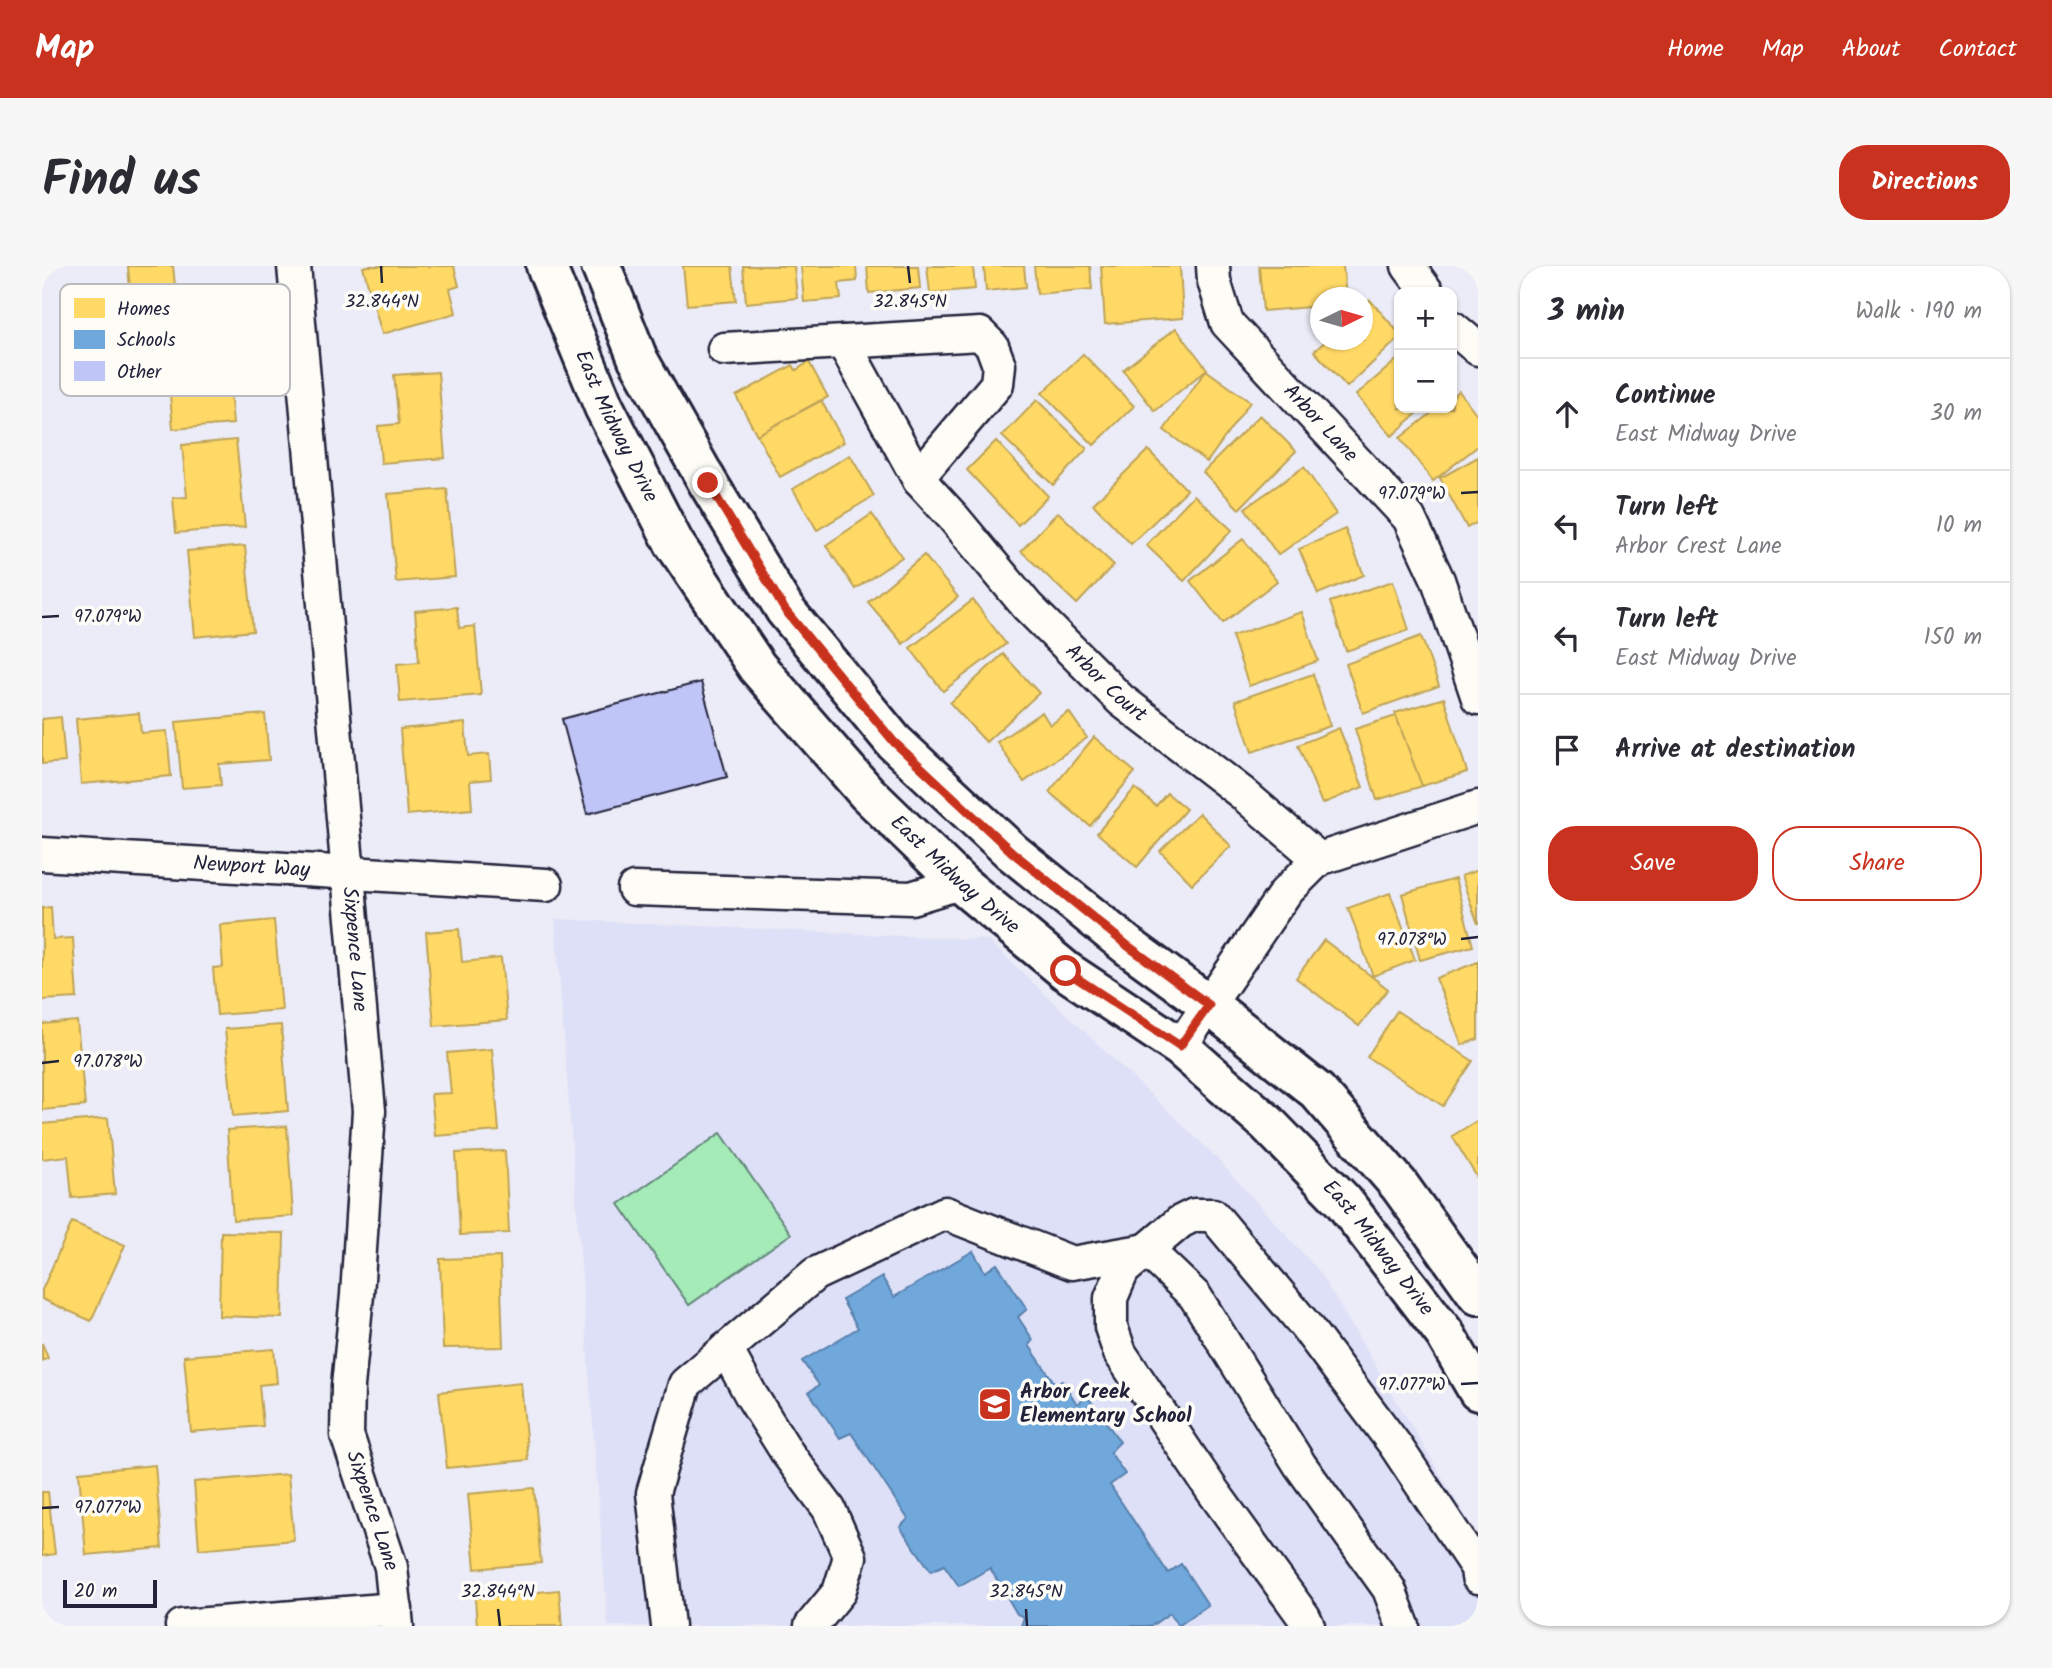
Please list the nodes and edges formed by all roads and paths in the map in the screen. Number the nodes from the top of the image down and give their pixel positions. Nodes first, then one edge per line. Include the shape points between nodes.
1 (294, 266) edge
2 (546, 266) edge
3 (601, 266) edge
4 (1213, 266) edge
5 (1408, 266) edge
6 (1423, 287) edge
7 (1457, 331) edge
8 (843, 341) junction
9 (724, 349) dead end
10 (1478, 349) edge
11 (919, 480) junction
12 (1478, 698) edge
13 (1478, 807) edge
14 (42, 854) edge
15 (1319, 859) junction
16 (348, 873) junction
17 (960, 883) junction
18 (546, 885) dead end
19 (634, 888) dead end
20 (1209, 1005) junction
21 (1180, 1046) junction
22 (1147, 1250) junction
23 (1478, 1295) edge
24 (726, 1349) junction
25 (1478, 1391) edge
26 (1478, 1577) edge
27 (397, 1618) edge
28 (182, 1626) edge
29 (668, 1626) edge
30 (811, 1626) edge
31 (1308, 1626) edge
32 (1404, 1626) edge

1 - 16 street, Sixpence Lane
2 - 17 main road, East Midway Drive via 604,407 696,577 757,667 867,793
3 - 20 main road via 638,359 785,610 894,742 1012,852
4 - 12 street, Arbor Lane via 1227,323 1409,518 1438,580
5 - 6 street
7 - 10 street
8 - 9 street
8 - 11 street, Arbor Court
8 - 11 street via 980,334 992,346 999,365 997,384
11 - 15 street, Arbor Court via 1027,606 1121,700
13 - 15 street
14 - 16 street, Newport Way
15 - 20 street via 1285,894
16 - 18 street, Newport Way
16 - 27 street, Sixpence Lane via 369,1111 347,1435 391,1567
17 - 19 street via 911,898
17 - 21 main road, East Midway Drive via 1066,971
20 - 21 street
20 - 23 main road via 1317,1091 1399,1185
21 - 25 main road, East Midway Drive via 1343,1201 1445,1334
22 - 24 street via 1072,1263 945,1213 815,1274
22 - 26 street via 1194,1214 1213,1215 1305,1325 1395,1445 1477,1568
22 - 31 street via 1123,1270 1111,1298 1111,1326 1120,1353
22 - 32 street via 1195,1296 1300,1465 1389,1589
24 - 29 street via 685,1384 653,1493
24 - 30 street via 788,1454 829,1509 850,1557 839,1592
27 - 28 street

